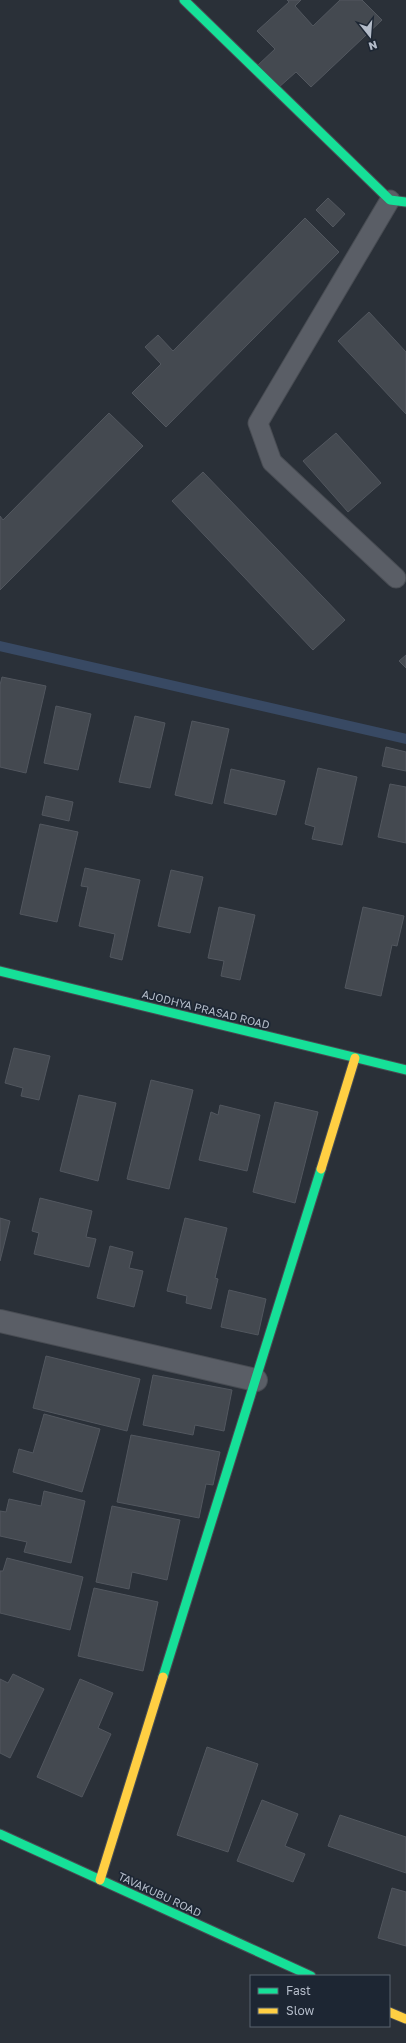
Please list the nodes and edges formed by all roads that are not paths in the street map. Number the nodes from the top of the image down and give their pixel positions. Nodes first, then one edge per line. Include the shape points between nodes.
1 (184, 0) edge
2 (398, 201) edge
3 (396, 578) dead end
4 (0, 971) edge
5 (355, 1058) junction
6 (406, 1070) edge
7 (0, 1321) edge
8 (256, 1380) junction
9 (0, 1834) edge
10 (100, 1880) junction
11 (309, 1975) edge
12 (390, 2012) edge
13 (406, 2019) edge

1 - 2 street
2 - 3 lane via 258,423 272,462
4 - 5 street, AJODHYA PRASAD ROAD
5 - 6 street, AJODHYA PRASAD ROAD
5 - 8 street
7 - 8 street
8 - 10 street
9 - 10 street, TAVAKUBU ROAD
10 - 11 street, TAVAKUBU ROAD
12 - 13 street

